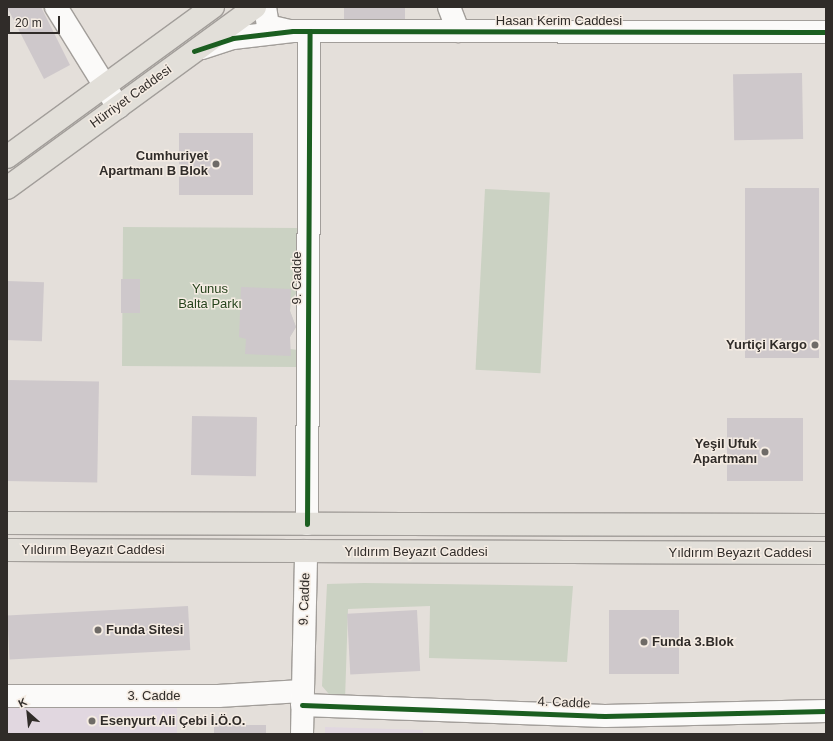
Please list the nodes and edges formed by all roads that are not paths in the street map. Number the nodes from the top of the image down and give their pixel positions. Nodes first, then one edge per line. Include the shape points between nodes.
1 (56, 7) edge
2 (213, 7) edge
3 (256, 7) edge
4 (265, 7) edge
5 (449, 7) edge
6 (301, 32) junction
7 (458, 32) junction
8 (826, 32) edge
9 (194, 51) junction
10 (104, 85) junction
11 (118, 106) junction
12 (7, 157) edge
13 (7, 188) edge
14 (7, 523) edge
15 (307, 524) junction
16 (826, 525) edge
17 (7, 550) edge
18 (306, 551) junction
19 (826, 554) edge
20 (7, 696) edge
21 (302, 698) junction
22 (826, 711) edge
23 (302, 734) edge

1 - 10 street
2 - 10 main road, Hürriyet Caddesi
3 - 9 main road, Hürriyet Caddesi
4 - 6 street via 268,26
5 - 7 street
6 - 7 street, Hasan Kerim Caddesi
6 - 9 street via 234,38
6 - 15 street, 9. Cadde
7 - 8 street, Hasan Kerim Caddesi
9 - 11 main road, Hürriyet Caddesi
10 - 11 street
10 - 12 main road, Hürriyet Caddesi
11 - 13 main road, Hürriyet Caddesi
14 - 15 main road, Yıldırım Beyazıt Caddesi
15 - 16 main road, Yıldırım Beyazıt Caddesi
15 - 18 main road, 9. Cadde
17 - 18 main road, Yıldırım Beyazıt Caddesi
18 - 19 main road, Yıldırım Beyazıt Caddesi
18 - 21 street, 9. Cadde
20 - 21 street, 3. Cadde
21 - 22 street, 4. Cadde via 605,716
21 - 23 street, 9. Cadde

